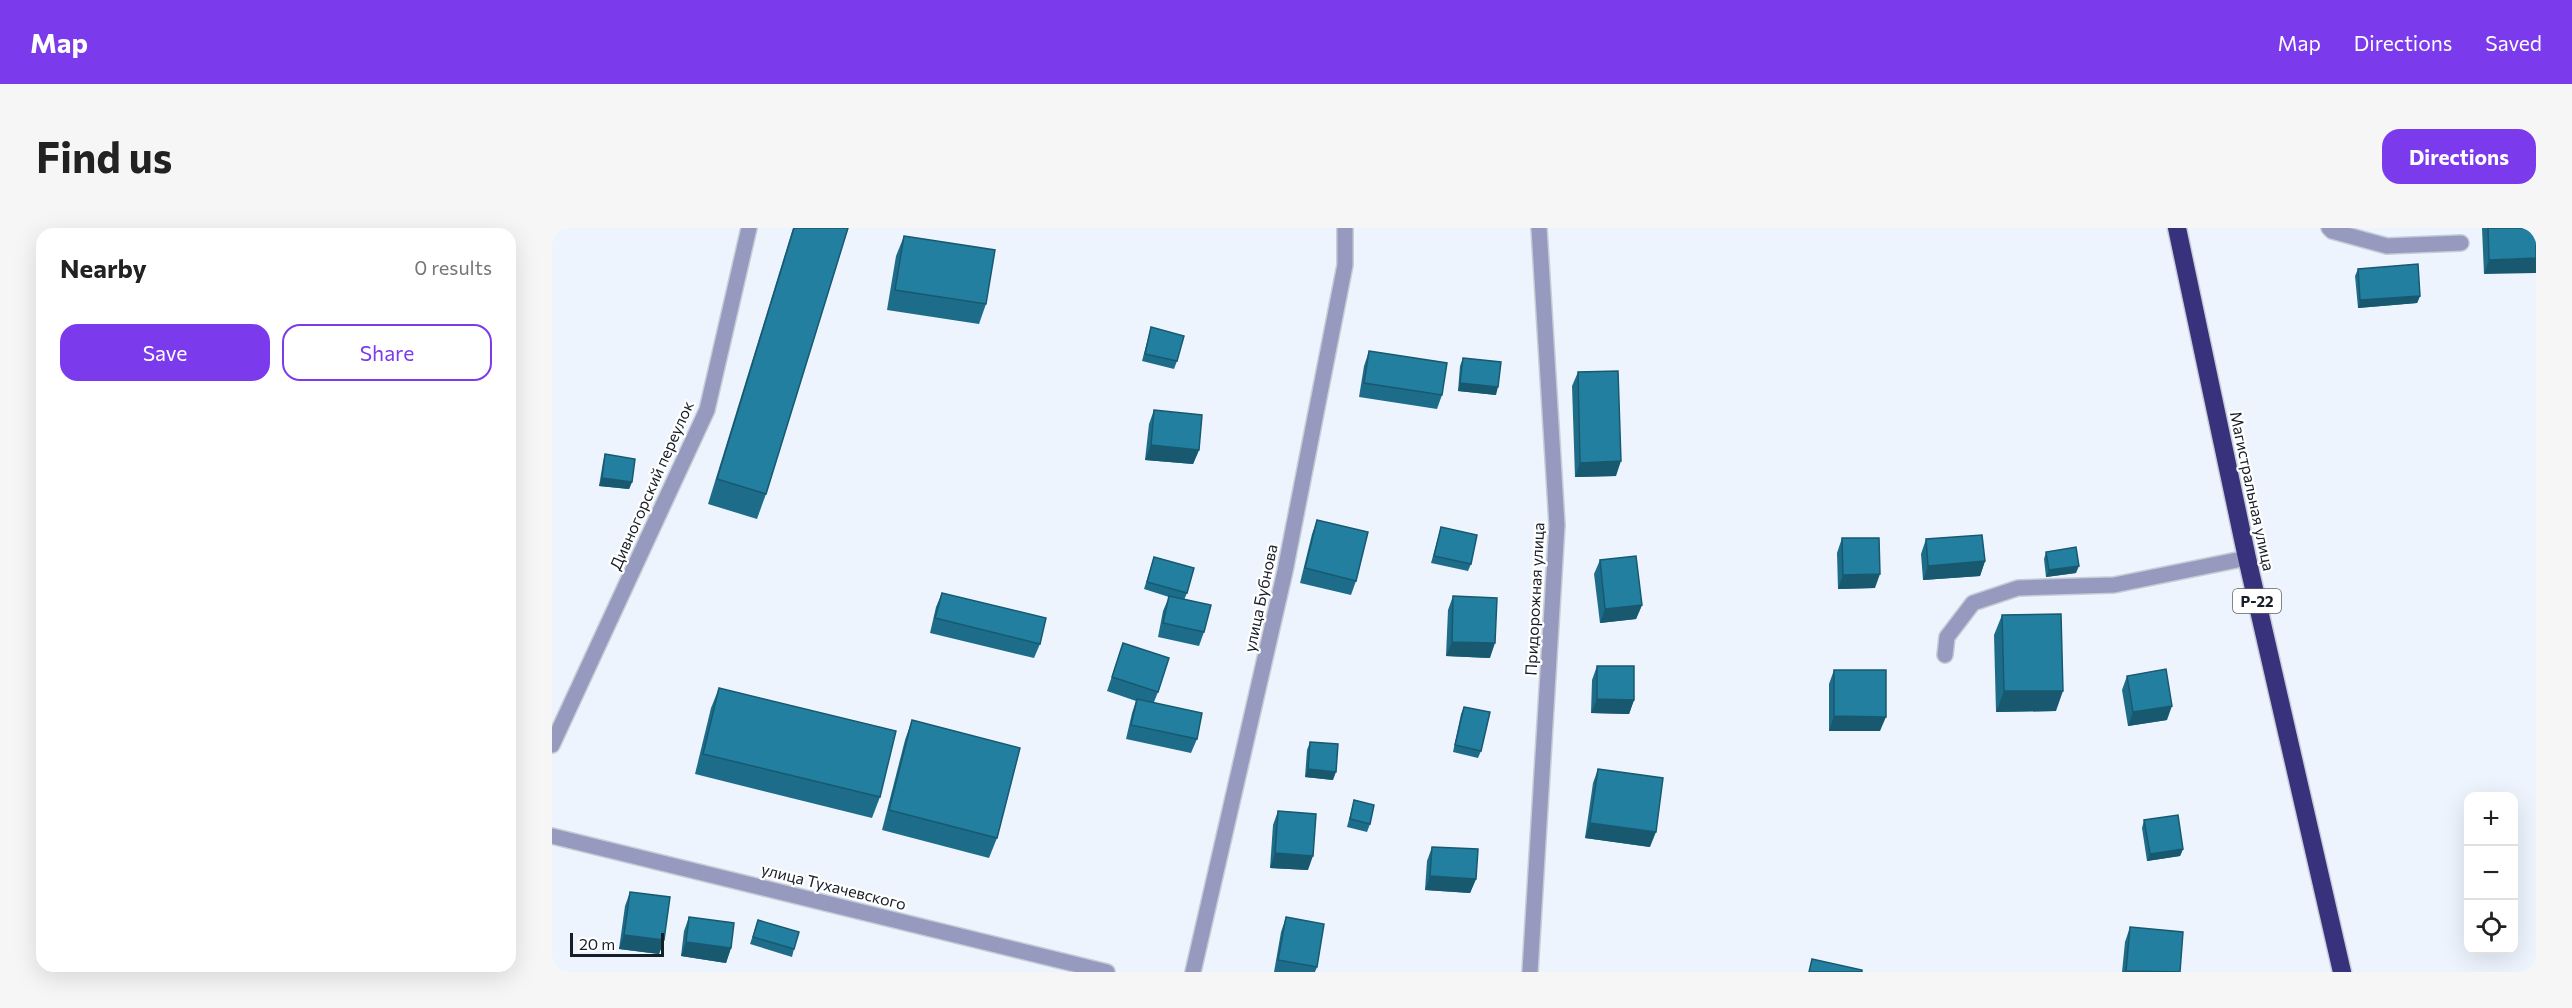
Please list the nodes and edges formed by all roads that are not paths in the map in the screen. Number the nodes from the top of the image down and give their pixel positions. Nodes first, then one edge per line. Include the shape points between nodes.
1 (749, 228) edge
2 (1345, 228) edge
3 (1539, 228) edge
4 (2177, 228) edge
5 (2330, 228) edge
6 (2461, 243) dead end
7 (2247, 558) junction
8 (1945, 655) dead end
9 (552, 745) edge
10 (552, 836) edge
11 (1107, 972) edge
12 (1193, 972) edge
13 (1530, 972) edge
14 (2342, 972) edge

1 - 9 street, Дивногорский переулок via 707,410
2 - 12 street, улица Бубнова via 1345,265 1286,571
3 - 13 street, Придорожная улица via 1557,525
4 - 7 highway, Магистральная улица / Р-22
5 - 6 street via 2387,246
7 - 8 street via 2114,585 2018,588 1973,603 1947,637
7 - 14 highway, Магистральная улица / Р-22
10 - 11 street, улица Тухачевского

